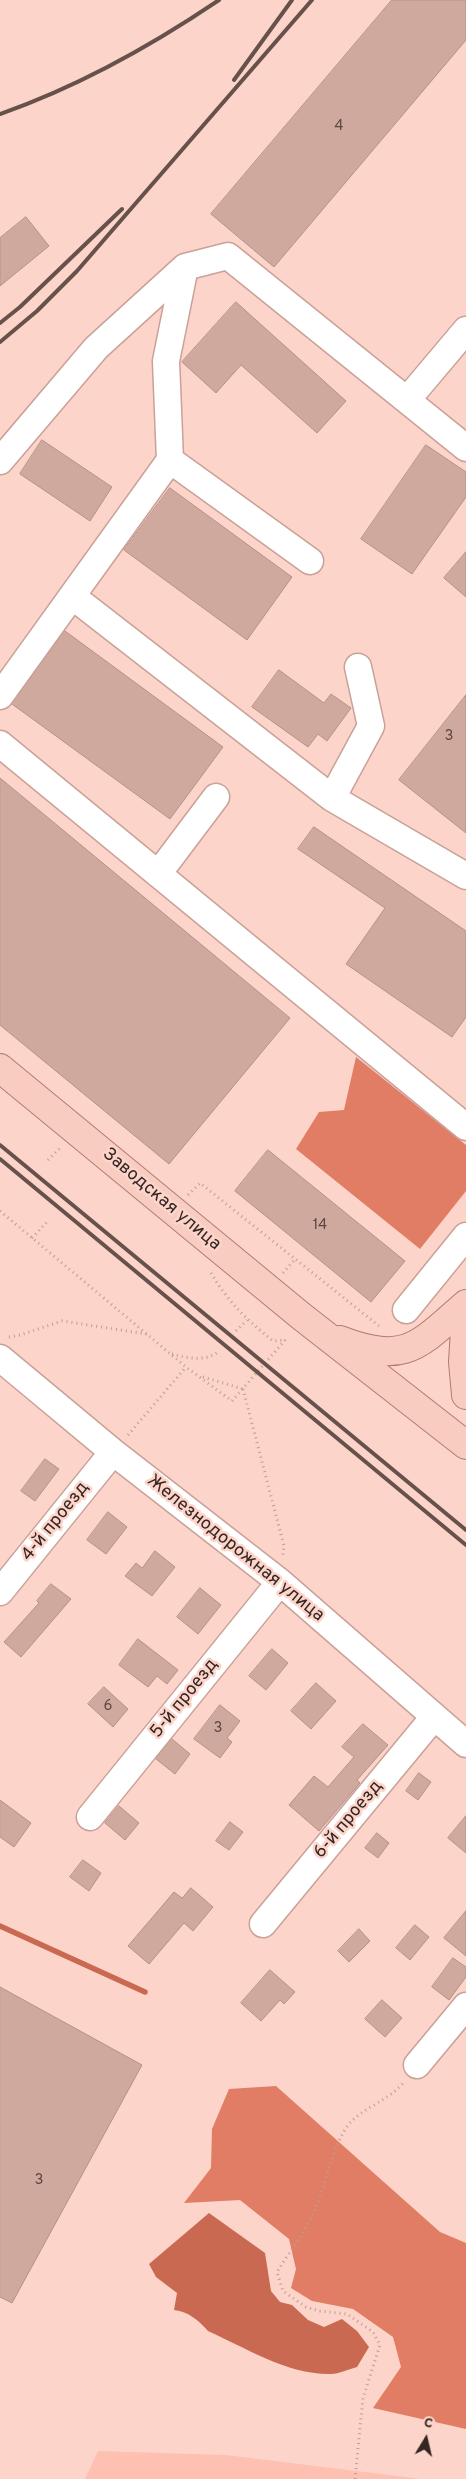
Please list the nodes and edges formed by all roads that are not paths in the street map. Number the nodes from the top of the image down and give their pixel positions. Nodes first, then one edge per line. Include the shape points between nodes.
1 (185, 267) junction
2 (466, 330) edge
3 (407, 400) junction
4 (466, 448) edge
5 (170, 460) junction
6 (0, 461) edge
7 (310, 561) dead end
8 (72, 596) junction
9 (358, 667) dead end
10 (0, 696) edge
11 (0, 744) edge
12 (216, 797) dead end
13 (332, 798) junction
14 (158, 874) junction
15 (466, 876) edge
16 (0, 1068) edge
17 (466, 1127) edge
18 (466, 1236) edge
19 (466, 1304) edge
20 (406, 1310) dead end
21 (466, 1314) edge
22 (322, 1333) junction
23 (412, 1348) junction
24 (0, 1358) edge
25 (464, 1380) edge
26 (411, 1402) junction
27 (466, 1445) edge
28 (113, 1452) junction
29 (280, 1582) junction
30 (0, 1592) edge
31 (434, 1717) junction
32 (466, 1744) edge
33 (90, 1817) dead end
34 (263, 1924) dead end
35 (466, 2006) edge
36 (417, 2065) road end

1 - 3 street via 228,256
1 - 5 street via 166,361
1 - 6 street via 96,348
2 - 3 street
3 - 4 street
5 - 7 street
5 - 8 street
8 - 10 street
8 - 13 street
9 - 13 street via 370,726
11 - 14 street
12 - 14 street
13 - 15 street
14 - 17 street
16 - 22 main road, Заводская улица
18 - 20 street
19 - 23 main road
21 - 25 main road
22 - 23 main road via 365,1349
22 - 26 main road, Заводская улица
23 - 25 main road via 432,1344 447,1350 456,1356
23 - 26 main road via 404,1359 402,1372 402,1386
24 - 28 street, Железнодорожная улица
25 - 26 main road via 450,1404 440,1410
26 - 27 main road, Заводская улица
28 - 29 street, Железнодорожная улица
28 - 30 street, 4-й проезд
29 - 31 street, Железнодорожная улица
29 - 33 street, 5-й проезд
31 - 32 street, Железнодорожная улица
31 - 34 street, 6-й проезд
35 - 36 street

